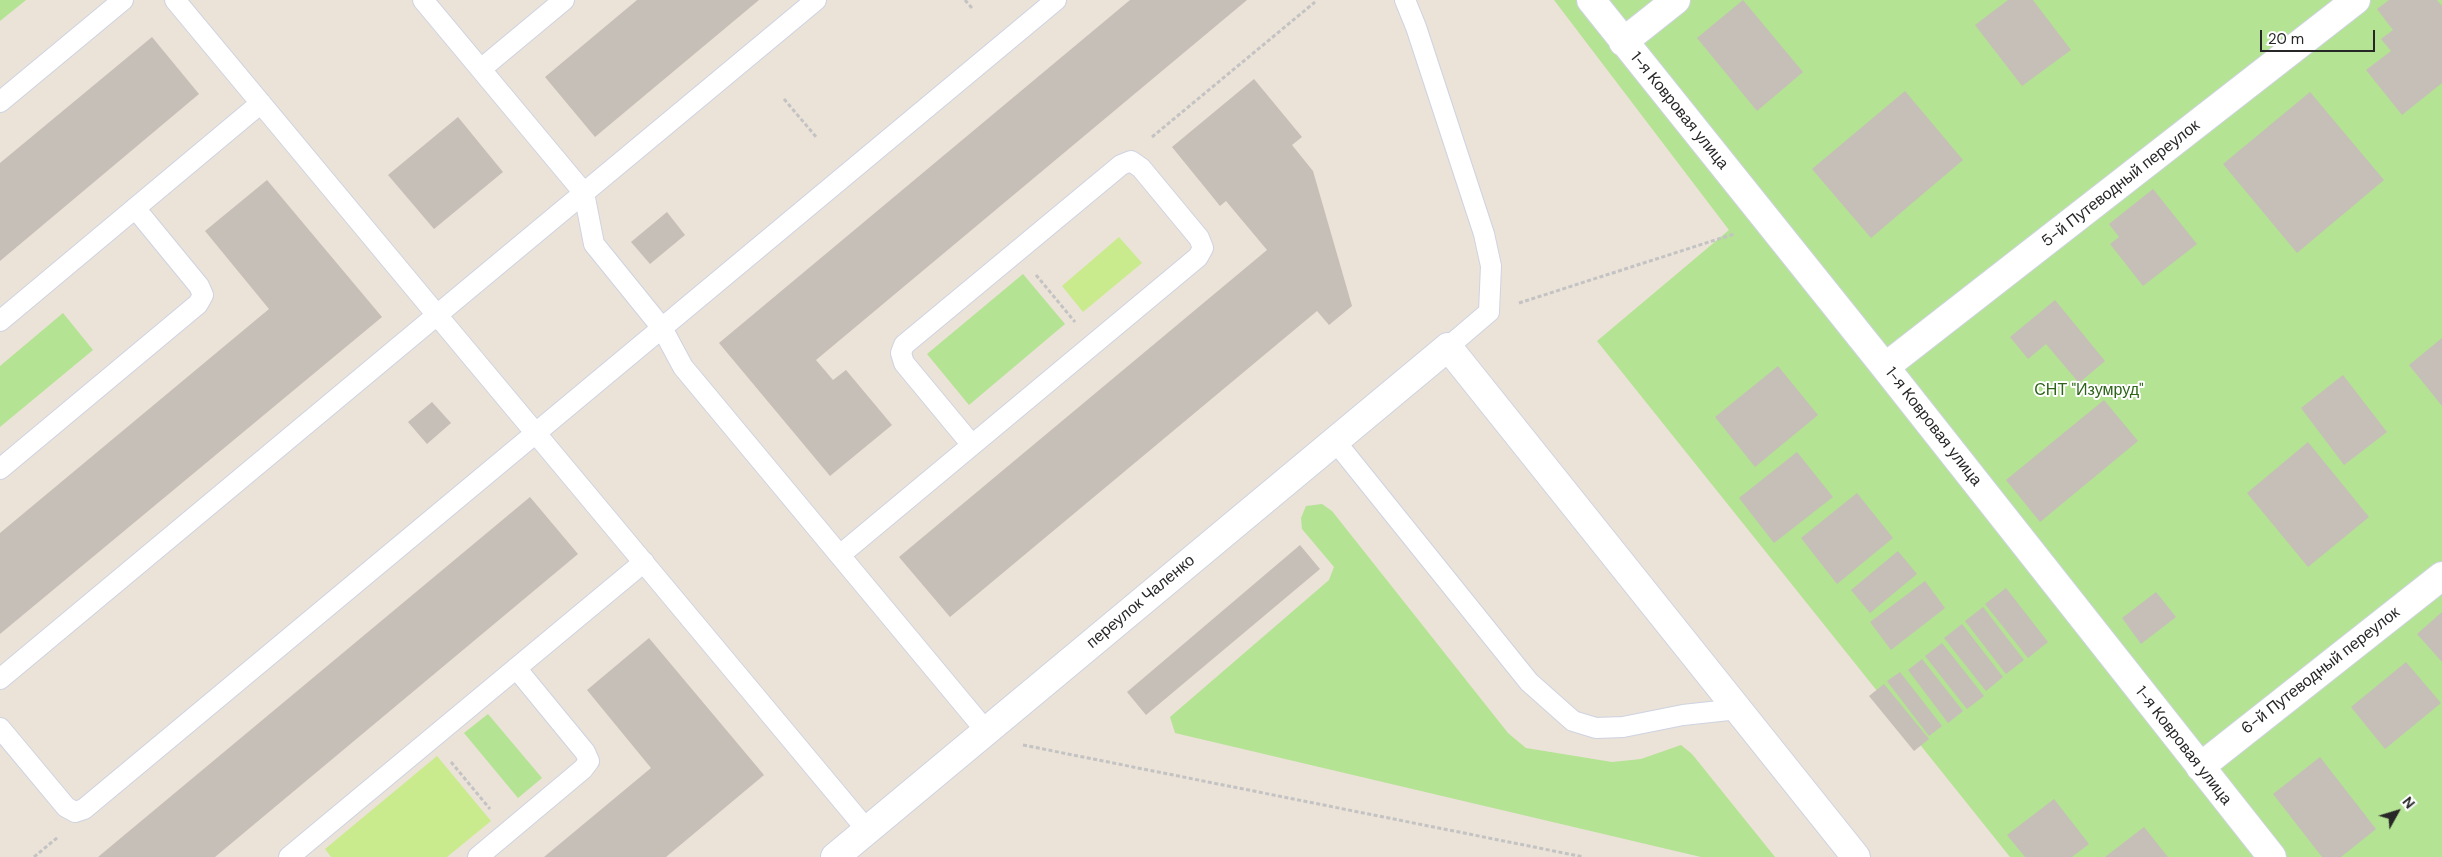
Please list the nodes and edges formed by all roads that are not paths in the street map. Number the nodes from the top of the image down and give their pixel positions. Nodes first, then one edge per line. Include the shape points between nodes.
1 (123, 0) edge
2 (175, 0) edge
3 (423, 0) edge
4 (564, 0) edge
5 (816, 0) edge
6 (1056, 0) edge
7 (1405, 0) edge
8 (1591, 0) edge
9 (1676, 0) edge
10 (2356, 0) edge
11 (1623, 42) junction
12 (481, 69) junction
13 (0, 102) edge
14 (261, 103) junction
15 (584, 193) junction
16 (135, 208) junction
17 (437, 315) junction
18 (0, 321) edge
19 (662, 328) junction
20 (1448, 347) junction
21 (1886, 368) junction
22 (536, 433) junction
23 (1335, 441) junction
24 (972, 445) junction
25 (0, 469) edge
26 (840, 555) junction
27 (644, 562) junction
28 (2442, 576) edge
29 (516, 668) junction
30 (0, 679) edge
31 (1738, 709) junction
32 (0, 728) edge
33 (986, 731) junction
34 (2200, 767) junction
35 (867, 830) junction
36 (288, 857) edge
37 (478, 857) edge
38 (835, 857) edge
39 (1856, 857) edge
40 (2272, 857) edge

1 - 13 lane
2 - 14 lane
3 - 12 lane
4 - 12 lane
5 - 15 lane
6 - 19 lane
7 - 20 lane via 1484,234 1490,266 1489,312
8 - 11 street, 1-я Ковровая улица
9 - 11 street
10 - 21 street, 5-й Путеводный переулок
11 - 21 street, 1-я Ковровая улица
12 - 15 lane
14 - 16 lane
14 - 17 lane
15 - 17 lane
15 - 19 lane via 594,244
16 - 18 lane
16 - 25 lane via 203,295 198,304
17 - 22 lane
17 - 30 lane
19 - 22 lane
19 - 26 lane via 682,367
20 - 23 street, переулок Чаленко
20 - 31 street
21 - 34 street, 1-я Ковровая улица
22 - 27 lane
22 - 32 lane via 84,809 75,812 66,807
23 - 31 lane via 1529,682 1573,721 1596,728 1623,727 1683,715
23 - 33 street, переулок Чаленко
24 - 24 lane via 1198,257 1203,248 1199,238 1141,168 1131,161 1121,164 904,345 900,352 904,363
24 - 26 lane
26 - 33 lane
27 - 29 lane
27 - 35 lane
28 - 34 street, 6-й Путеводный переулок
29 - 36 lane
29 - 37 lane via 589,761 584,769
31 - 39 street
33 - 35 street, переулок Чаленко
34 - 40 street, 1-я Ковровая улица
35 - 38 street, переулок Чаленко

